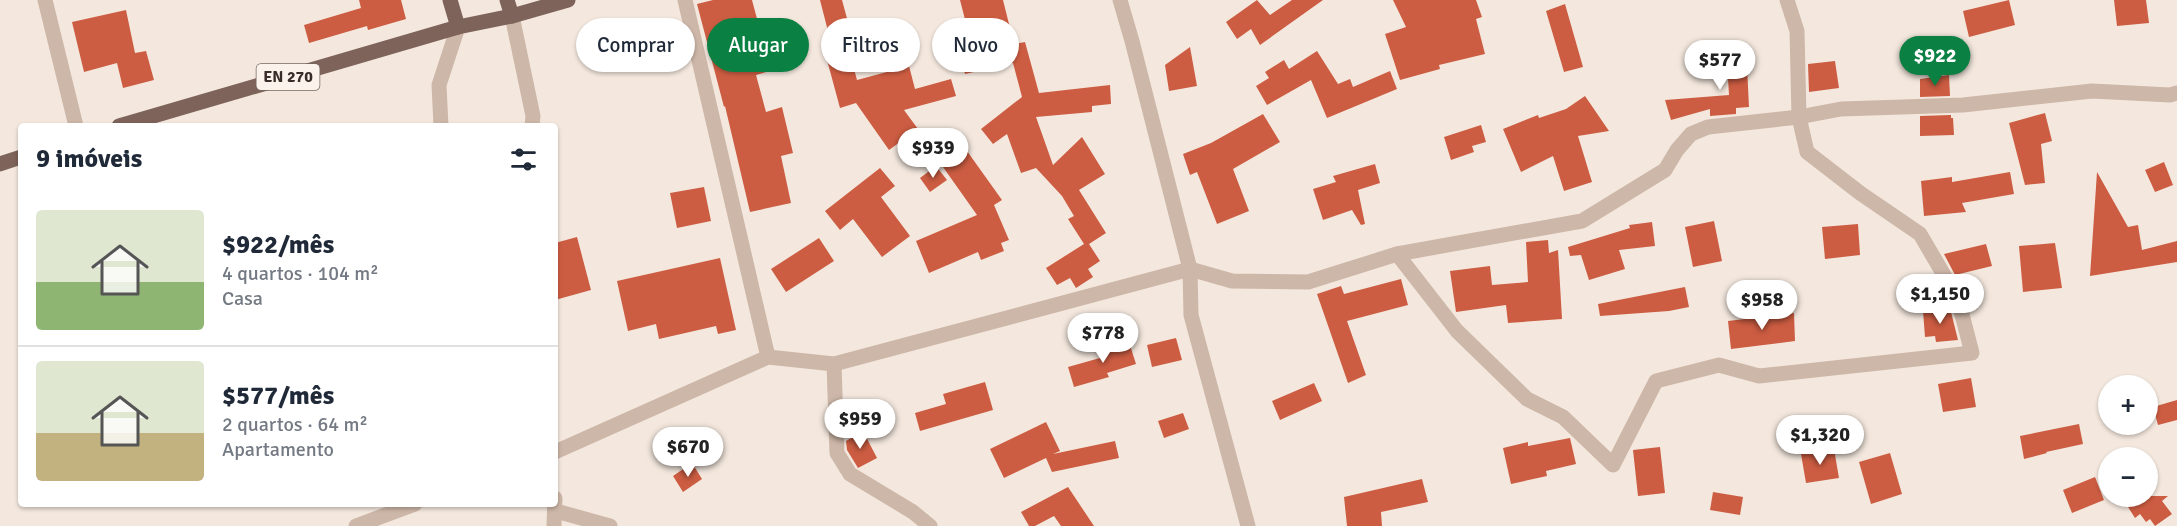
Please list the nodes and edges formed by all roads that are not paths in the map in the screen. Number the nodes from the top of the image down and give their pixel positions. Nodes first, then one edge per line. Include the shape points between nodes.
1 (45, 0) edge
2 (450, 0) edge
3 (507, 0) edge
4 (568, 0) edge
5 (685, 0) edge
6 (1120, 0) edge
7 (1788, 0) edge
8 (512, 15) junction
9 (458, 27) junction
10 (2177, 93) edge
11 (1800, 117) junction
12 (75, 123) edge
13 (129, 123) edge
14 (441, 123) edge
15 (532, 123) edge
16 (18, 158) edge
17 (0, 164) edge
18 (1397, 254) junction
19 (1190, 269) junction
20 (768, 357) junction
21 (834, 364) junction
22 (558, 451) edge
23 (407, 507) edge
24 (555, 512) edge
25 (356, 526) edge
26 (610, 526) edge
27 (930, 526) edge
28 (1248, 526) edge

1 - 12 street
2 - 9 main road
3 - 8 main road
4 - 8 main road
5 - 20 street
6 - 19 street
7 - 11 street via 1797,31
8 - 9 main road
8 - 15 street
9 - 13 main road, EN 270
9 - 14 street via 439,85
10 - 11 street via 2092,91 1963,105 1841,109
11 - 18 street via 1708,127 1691,134 1665,170 1582,221
11 - 18 street via 1807,152 1920,234 1959,299 1971,353 1759,376 1719,365 1656,381 1613,465 1563,417 1527,399 1457,331
16 - 17 main road
18 - 19 street via 1308,282 1232,281
19 - 21 street
19 - 28 street via 1191,315
20 - 21 street
20 - 22 street
21 - 27 street via 837,453 850,474
23 - 25 street
24 - 26 street

